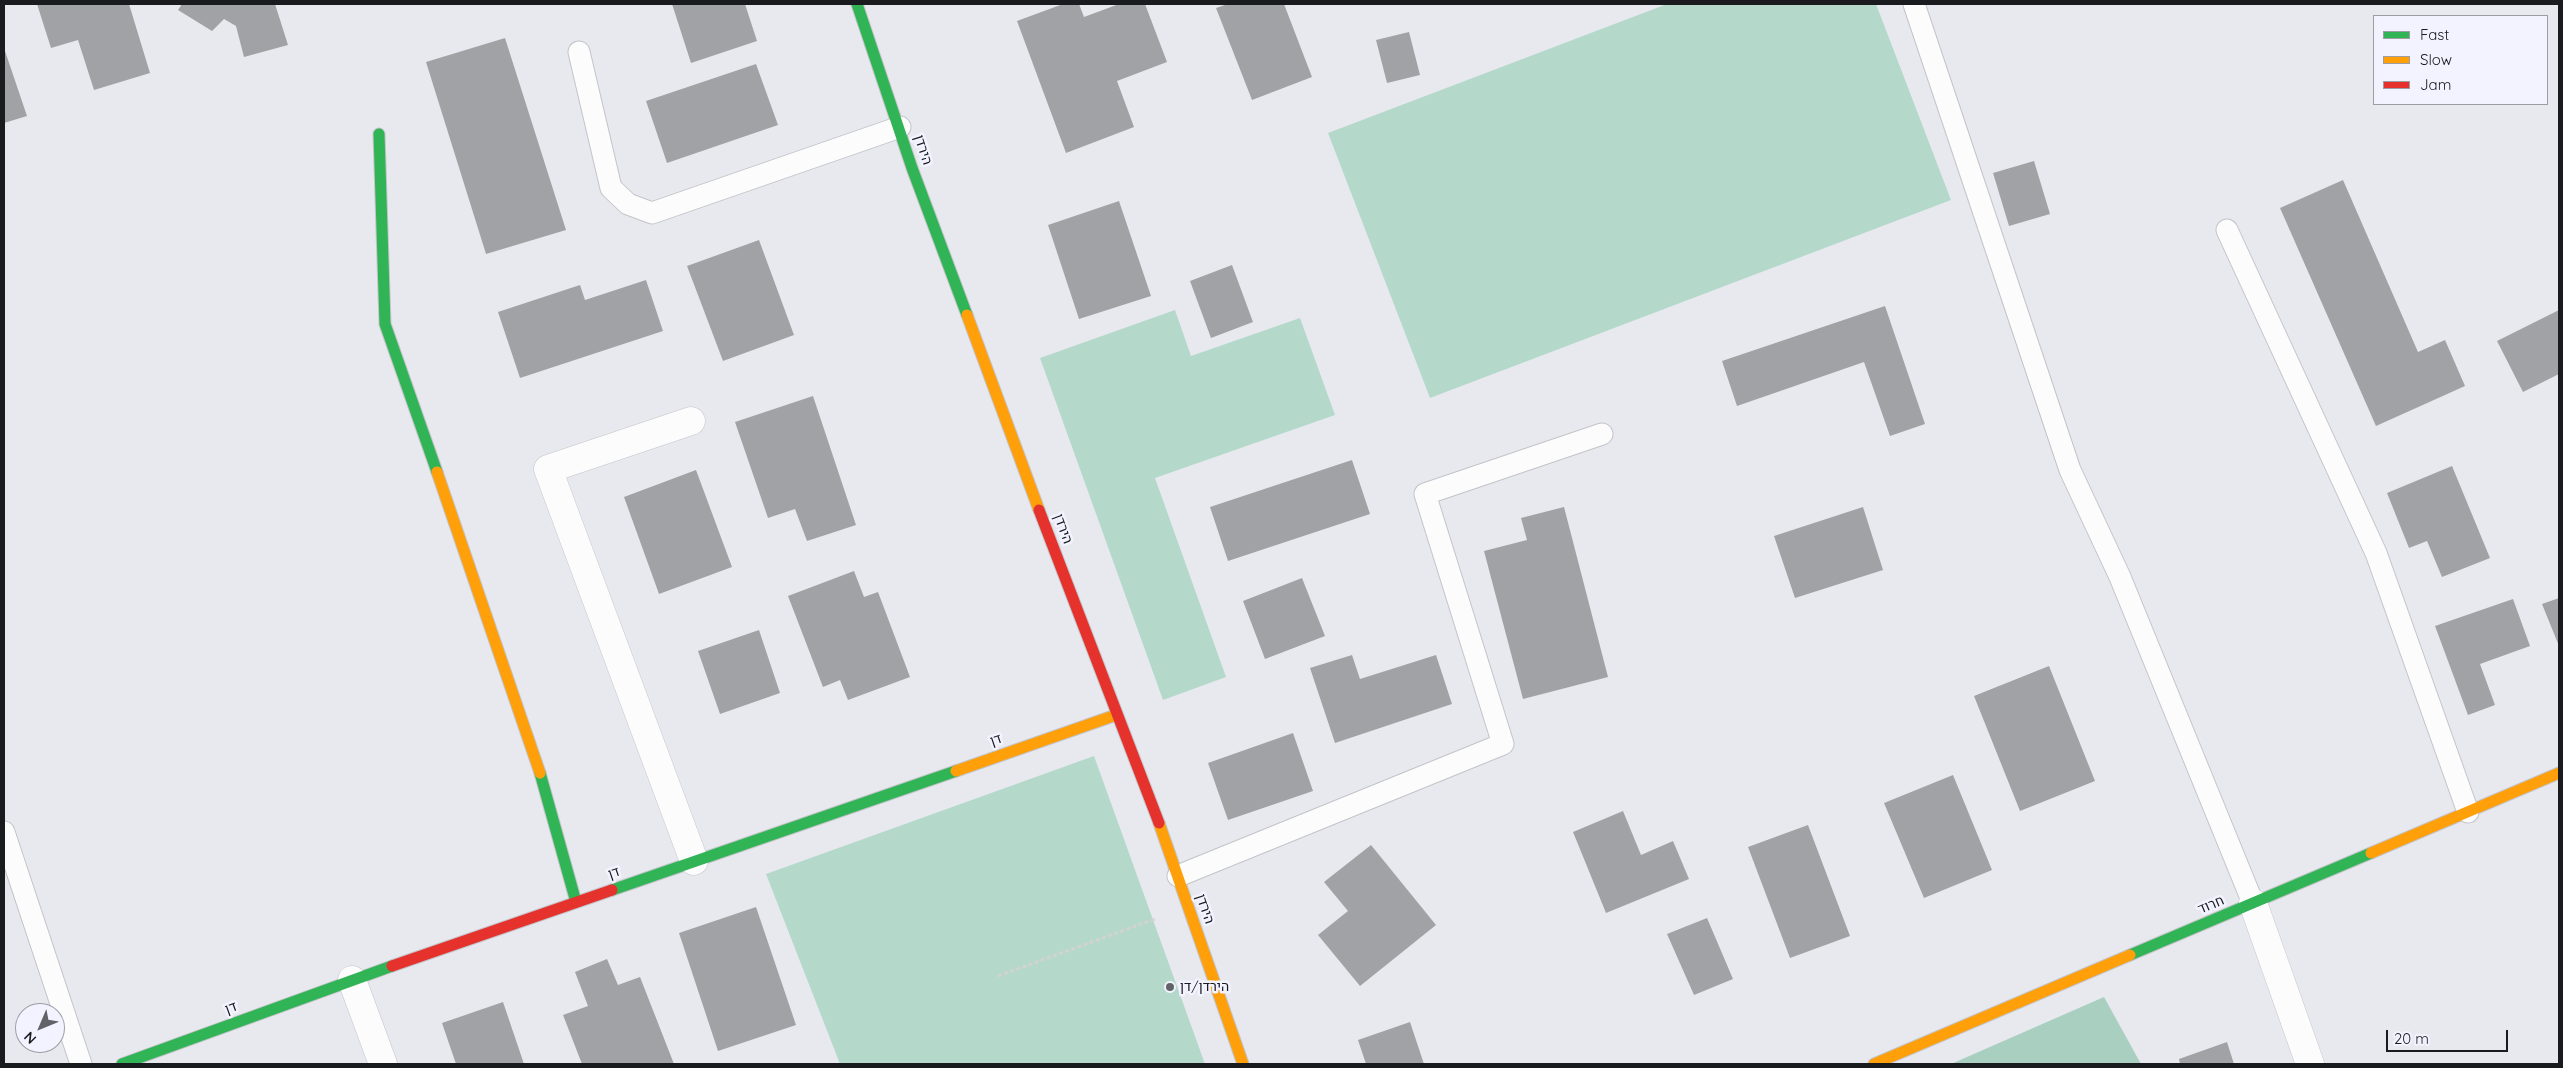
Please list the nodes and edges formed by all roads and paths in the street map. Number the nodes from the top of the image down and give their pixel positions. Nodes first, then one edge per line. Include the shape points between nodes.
1 (857, 4) edge
2 (1914, 4) edge
3 (579, 52) dead end
4 (900, 127) junction
5 (379, 134) dead end
6 (2227, 230) dead end
7 (692, 421) dead end
8 (1602, 434) dead end
9 (1116, 715) junction
10 (2559, 774) edge
11 (2468, 812) junction
12 (4, 832) edge
13 (694, 861) junction
14 (1178, 876) junction
15 (576, 902) junction
16 (2253, 903) junction
17 (1188, 907) junction
18 (998, 976) dead end
19 (352, 980) junction
20 (81, 1064) edge
21 (122, 1064) edge
22 (383, 1064) edge
23 (1243, 1064) edge
24 (1874, 1064) edge
25 (2310, 1064) edge

1 - 4 street, הירדן
2 - 16 lane via 2070,470 2120,577
3 - 4 lane via 611,188 628,204 652,213
4 - 9 street, הירדן via 912,168
5 - 15 street via 385,324 551,805
6 - 11 lane via 2376,554
7 - 13 street via 548,469
8 - 14 lane via 1425,494 1503,744
9 - 13 street, דן
9 - 14 street, הירדן
10 - 11 street, חרוד
11 - 16 street, חרוד
12 - 20 lane
13 - 15 street, דן
14 - 17 street, הירדן
15 - 19 street, דן
16 - 24 street, חרוד
16 - 25 street
17 - 18 path
17 - 23 street, הירדן
19 - 21 street, דן
19 - 22 street

